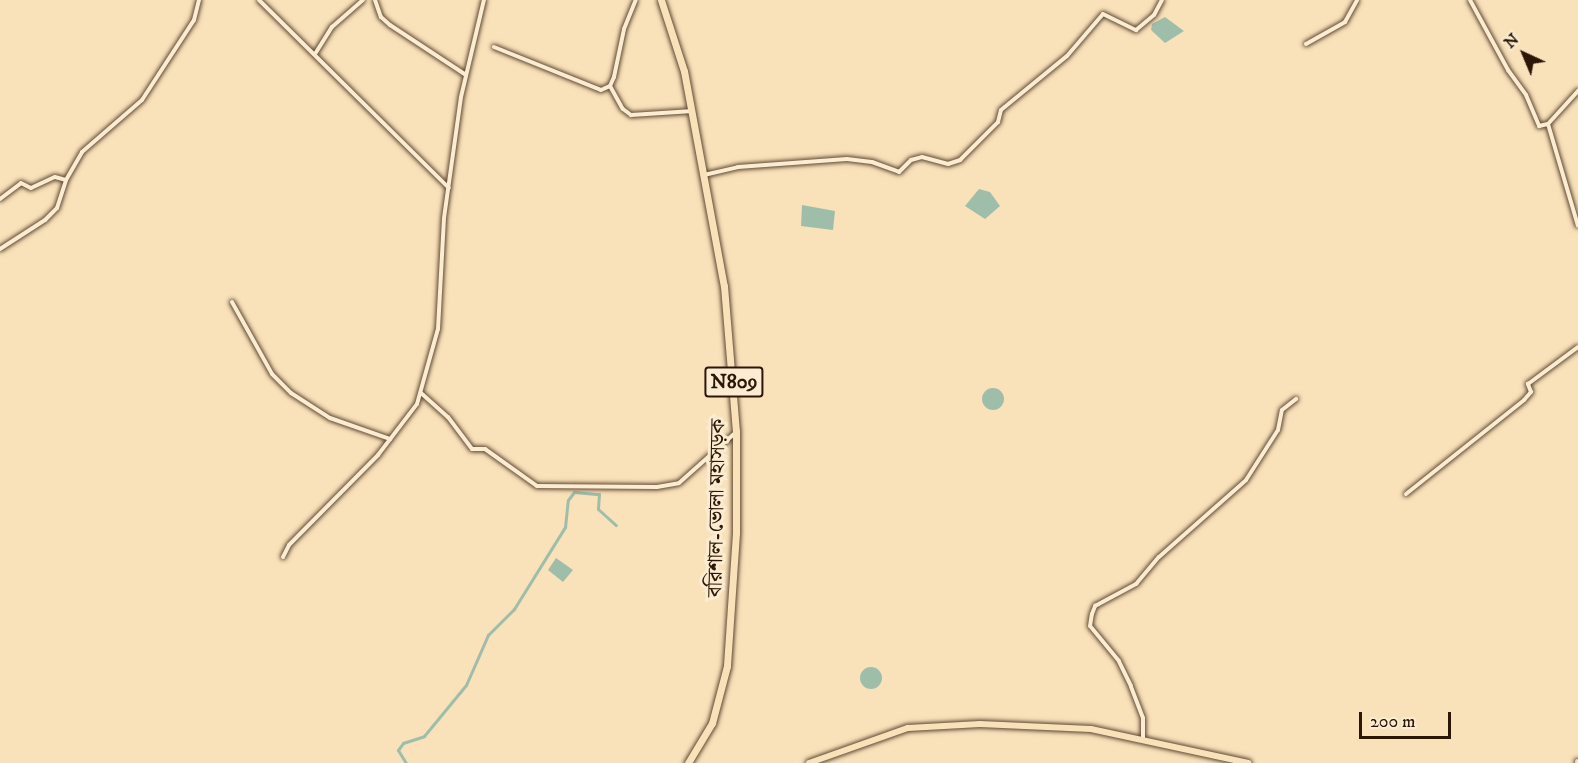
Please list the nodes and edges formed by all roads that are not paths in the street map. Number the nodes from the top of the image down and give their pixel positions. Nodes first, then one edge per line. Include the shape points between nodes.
1 (199, 0) edge
2 (258, 0) edge
3 (363, 0) edge
4 (375, 0) edge
5 (483, 0) edge
6 (636, 0) edge
7 (662, 0) edge
8 (1162, 0) edge
9 (1357, 0) edge
10 (1470, 0) edge
11 (1306, 44) dead end
12 (494, 47) dead end
13 (315, 54) junction
14 (466, 75) junction
15 (610, 86) junction
16 (1578, 91) edge
17 (693, 111) junction
18 (1548, 124) junction
19 (704, 175) junction
20 (66, 180) junction
21 (449, 188) junction
22 (0, 199) edge
23 (1578, 226) edge
24 (0, 249) edge
25 (232, 303) dead end
26 (1578, 347) edge
27 (422, 393) junction
28 (1296, 399) dead end
29 (736, 431) junction
30 (390, 439) junction
31 (1406, 494) dead end
32 (283, 557) dead end
33 (1143, 738) junction
34 (688, 763) edge
35 (809, 763) edge
36 (1248, 763) edge

1 - 20 street via 194,20 142,99 82,152
2 - 13 street
3 - 13 street via 332,27
4 - 14 street via 381,17 390,26
5 - 14 street
6 - 15 street
7 - 17 highway, বরিশাল-ভোলা মহাসড়ক / N809
8 - 19 street via 1154,15 1136,30 1103,14 1066,56 1001,110 998,122 960,160 948,164 922,157 910,160 899,172 872,162 847,159 738,167
9 - 11 street via 1345,22
10 - 18 street via 1526,95 1539,126
12 - 15 street via 589,89
13 - 21 street
14 - 21 street
15 - 17 street via 631,115
16 - 18 street
17 - 19 highway, বরিশাল-ভোলা মহাসড়ক / N809
18 - 23 street
19 - 29 highway, বরিশাল-ভোলা মহাসড়ক / N809 via 725,297
20 - 22 street via 56,177 31,188 21,183
20 - 24 street via 57,208
21 - 27 street via 438,329
25 - 30 street via 272,374 291,393 330,418
26 - 31 street via 1534,378 1528,384 1531,392 1524,400
27 - 29 street via 448,417 472,449 485,448 537,486 657,487 679,483
27 - 30 street
28 - 33 street via 1282,410 1278,429 1246,480 1159,557 1136,584 1095,606 1090,626 1119,661 1131,686 1143,718
29 - 34 highway, বরিশাল-ভোলা মহাসড়ক / N809 via 736,533 727,666 712,723
30 - 32 street via 289,545
33 - 35 main road via 1076,726 908,728
33 - 36 main road

